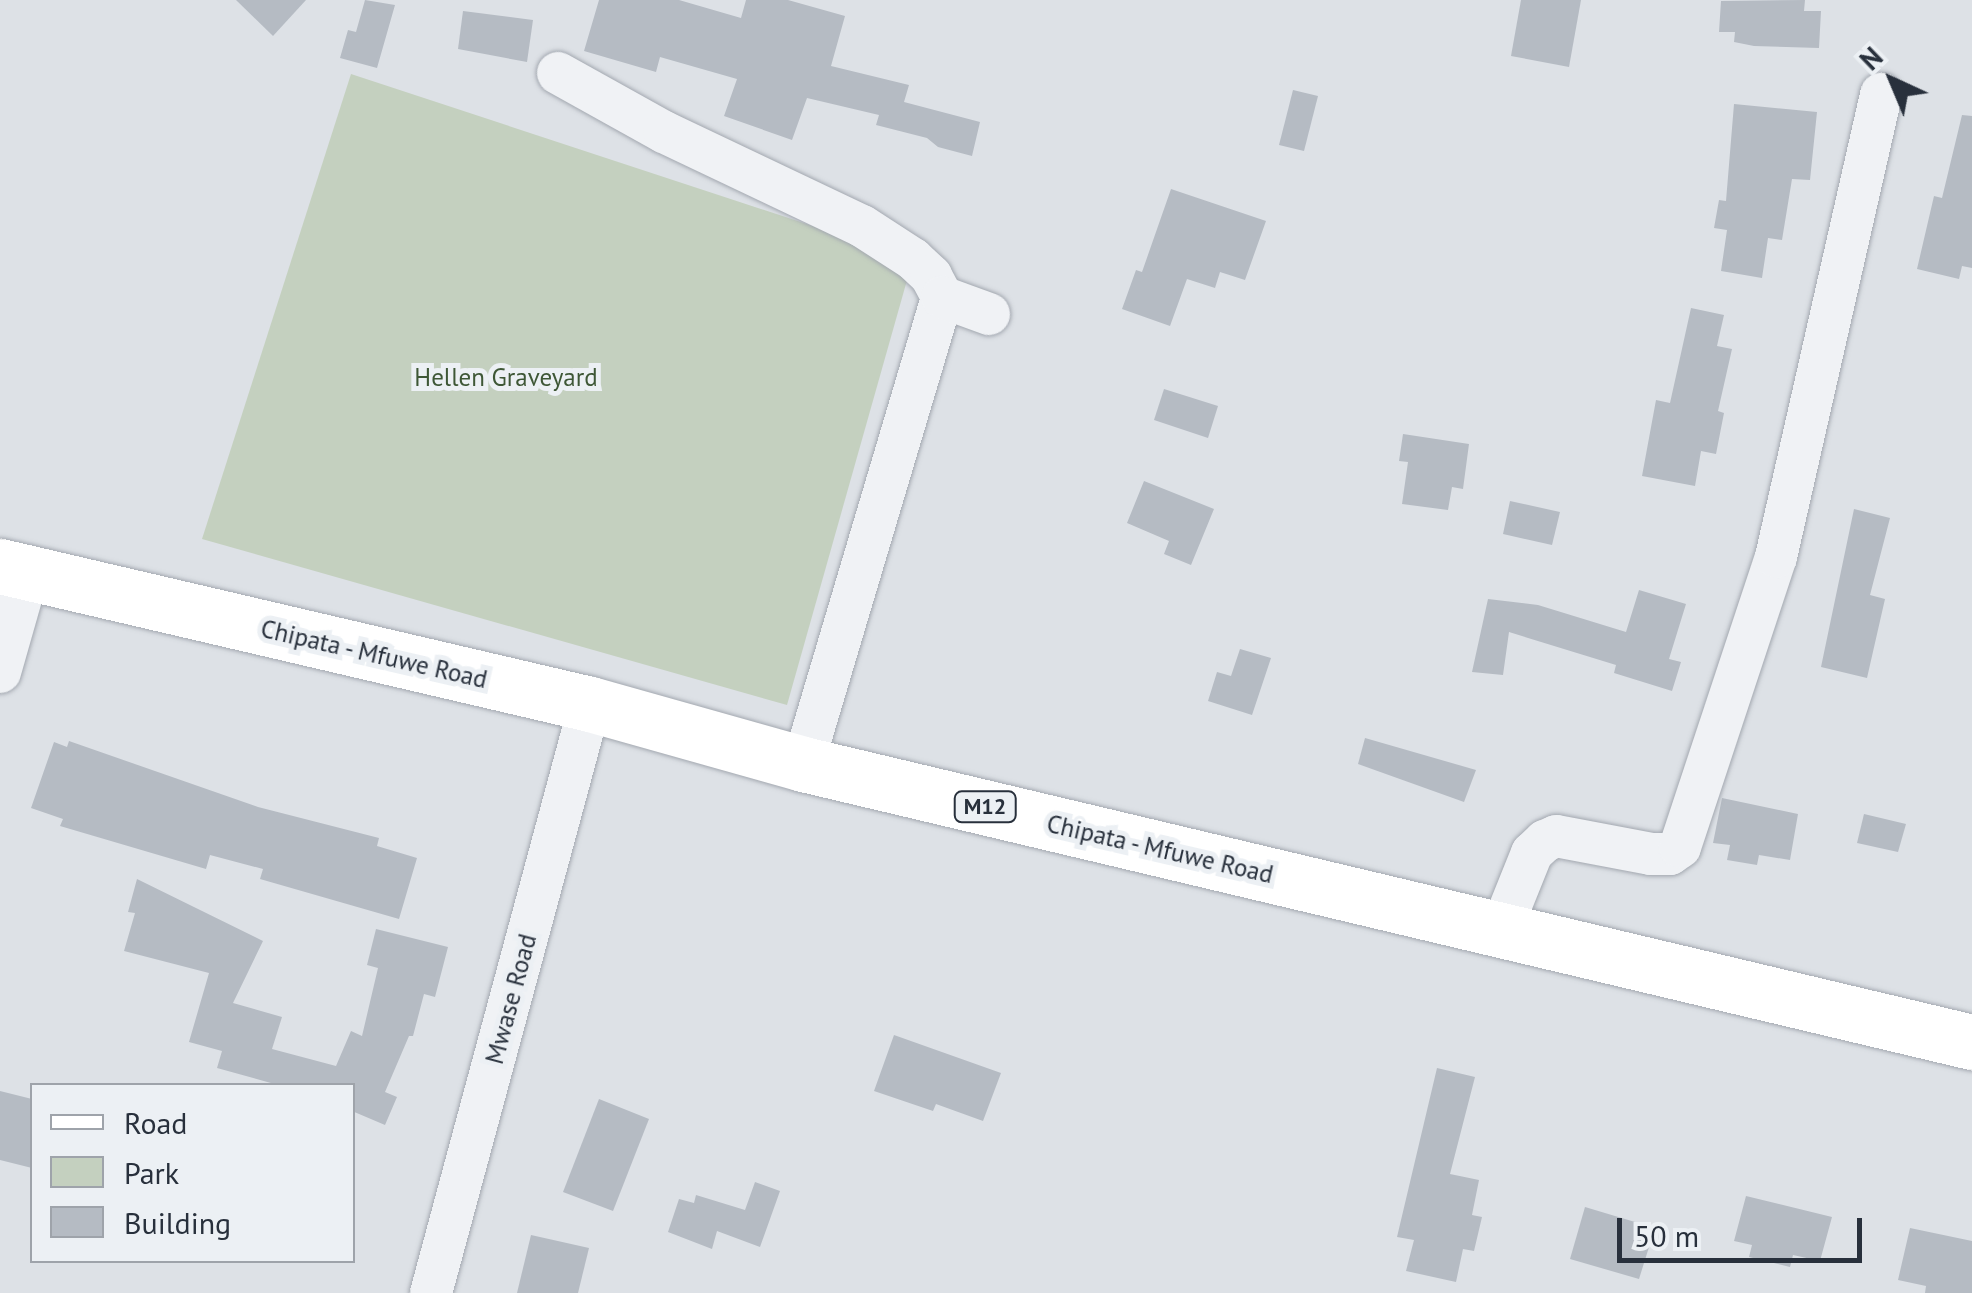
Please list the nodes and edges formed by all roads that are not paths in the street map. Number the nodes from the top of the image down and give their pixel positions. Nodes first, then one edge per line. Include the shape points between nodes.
1 (558, 73) dead end
2 (1881, 94) dead end
3 (942, 298) junction
4 (989, 314) dead end
5 (14, 570) edge
6 (0, 672) edge
7 (590, 704) junction
8 (803, 764) junction
9 (1501, 930) junction
10 (1972, 1042) edge
11 (432, 1293) edge

1 - 3 street via 664,132 862,226 913,259
2 - 9 street via 1776,557 1680,848 1652,854 1556,836 1545,841 1532,853
3 - 4 street
3 - 8 street
5 - 6 street
5 - 7 main road, Chipata - Mfuwe Road / M12
7 - 8 main road, Chipata - Mfuwe Road / M12
7 - 11 street, Mwase Road
8 - 9 main road, Chipata - Mfuwe Road / M12
9 - 10 main road, Chipata - Mfuwe Road / M12

